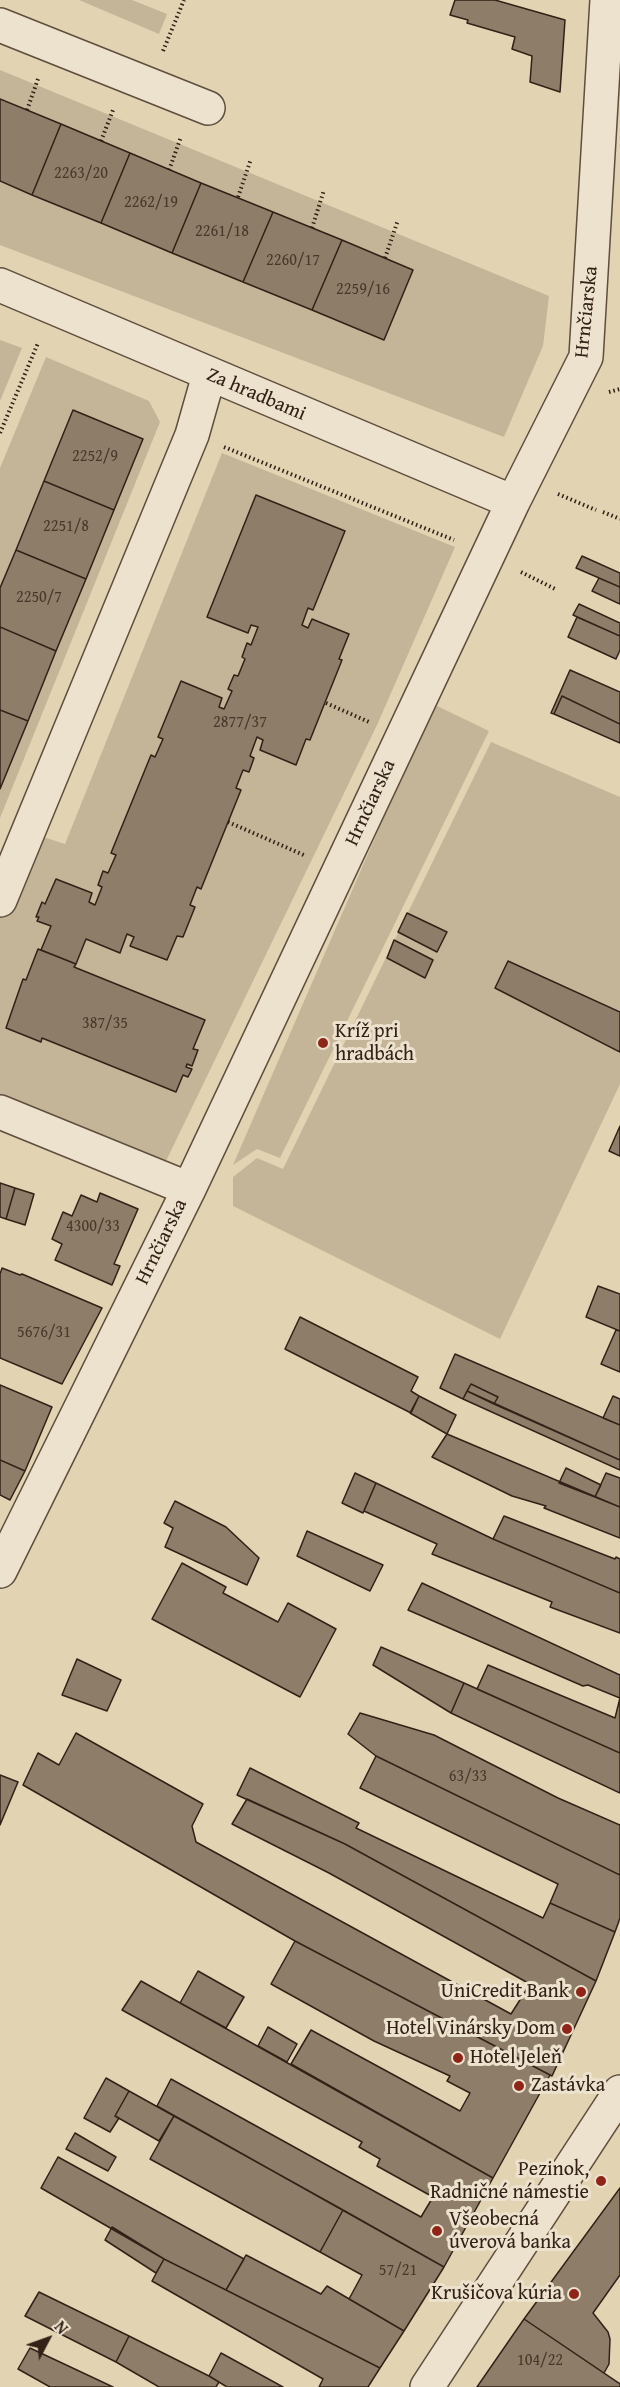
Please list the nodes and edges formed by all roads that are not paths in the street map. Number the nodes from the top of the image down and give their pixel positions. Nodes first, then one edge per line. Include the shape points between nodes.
1 (608, 0) edge
2 (0, 25) edge
3 (208, 108) dead end
4 (0, 285) edge
5 (209, 375) junction
6 (513, 502) junction
7 (0, 900) edge
8 (0, 1112) edge
9 (189, 1189) junction
10 (0, 1571) edge
11 (619, 2095) edge
12 (427, 2387) edge

1 - 6 street, Hrnčiarska via 586,357
2 - 3 street
4 - 5 street, Za hradbami
5 - 6 street, Za hradbami
5 - 7 street via 192,435
6 - 9 street, Hrnčiarska
8 - 9 street
9 - 10 street, Hrnčiarska
11 - 12 street

